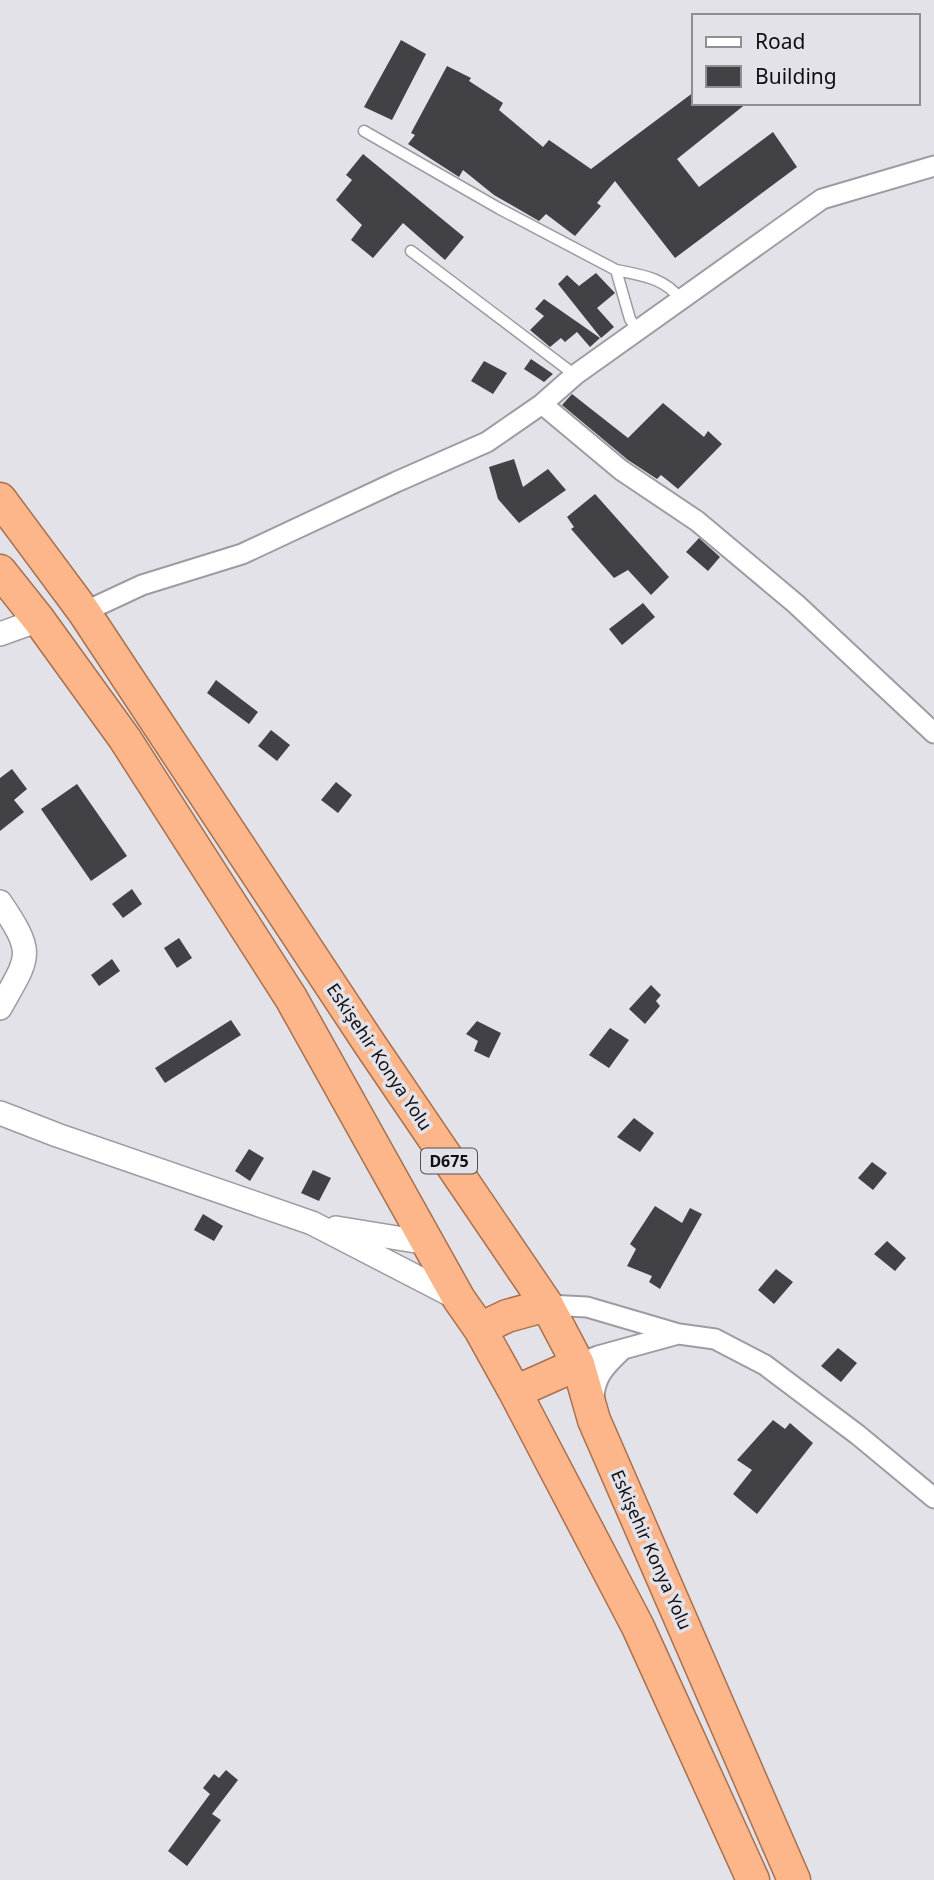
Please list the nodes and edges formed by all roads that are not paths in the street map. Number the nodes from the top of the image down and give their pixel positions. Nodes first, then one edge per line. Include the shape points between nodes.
1 (364, 131) dead end
2 (934, 166) edge
3 (411, 251) dead end
4 (616, 270) junction
5 (681, 300) junction
6 (638, 331) junction
7 (575, 375) junction
8 (542, 404) junction
9 (0, 499) edge
10 (0, 571) edge
11 (84, 611) junction
12 (39, 620) junction
13 (0, 634) edge
14 (934, 733) edge
15 (0, 902) edge
16 (0, 1008) edge
17 (0, 1113) edge
18 (315, 1225) junction
19 (428, 1243) junction
20 (459, 1299) junction
21 (547, 1305) junction
22 (480, 1329) junction
23 (679, 1334) junction
24 (626, 1348) junction
25 (578, 1364) junction
26 (515, 1392) junction
27 (594, 1420) junction
28 (934, 1498) edge
29 (753, 1880) edge
30 (794, 1880) edge

1 - 4 lane
2 - 5 street via 822,200
3 - 7 lane
4 - 5 lane via 654,278 675,290
4 - 6 lane
5 - 6 street
6 - 7 street
7 - 8 street
8 - 11 street via 487,442 242,554 142,585
8 - 14 street via 786,596
9 - 11 highway, Eskişehir Konya Yolu / D675
10 - 12 highway
11 - 21 highway, Eskişehir Konya Yolu / D675
12 - 13 street
12 - 19 highway via 125,739 292,998
15 - 16 street via 21,933 26,960
17 - 18 street
18 - 19 street
18 - 20 street
19 - 20 highway
20 - 22 highway
21 - 22 highway
21 - 23 street via 587,1307
21 - 25 highway, Eskişehir Konya Yolu / D675
22 - 26 highway
23 - 24 street
23 - 28 street via 715,1339 765,1365
24 - 25 street
24 - 27 street via 603,1368 593,1388
25 - 26 highway
25 - 27 highway, Eskişehir Konya Yolu / D675
26 - 29 highway via 638,1627
27 - 30 highway, Eskişehir Konya Yolu / D675

